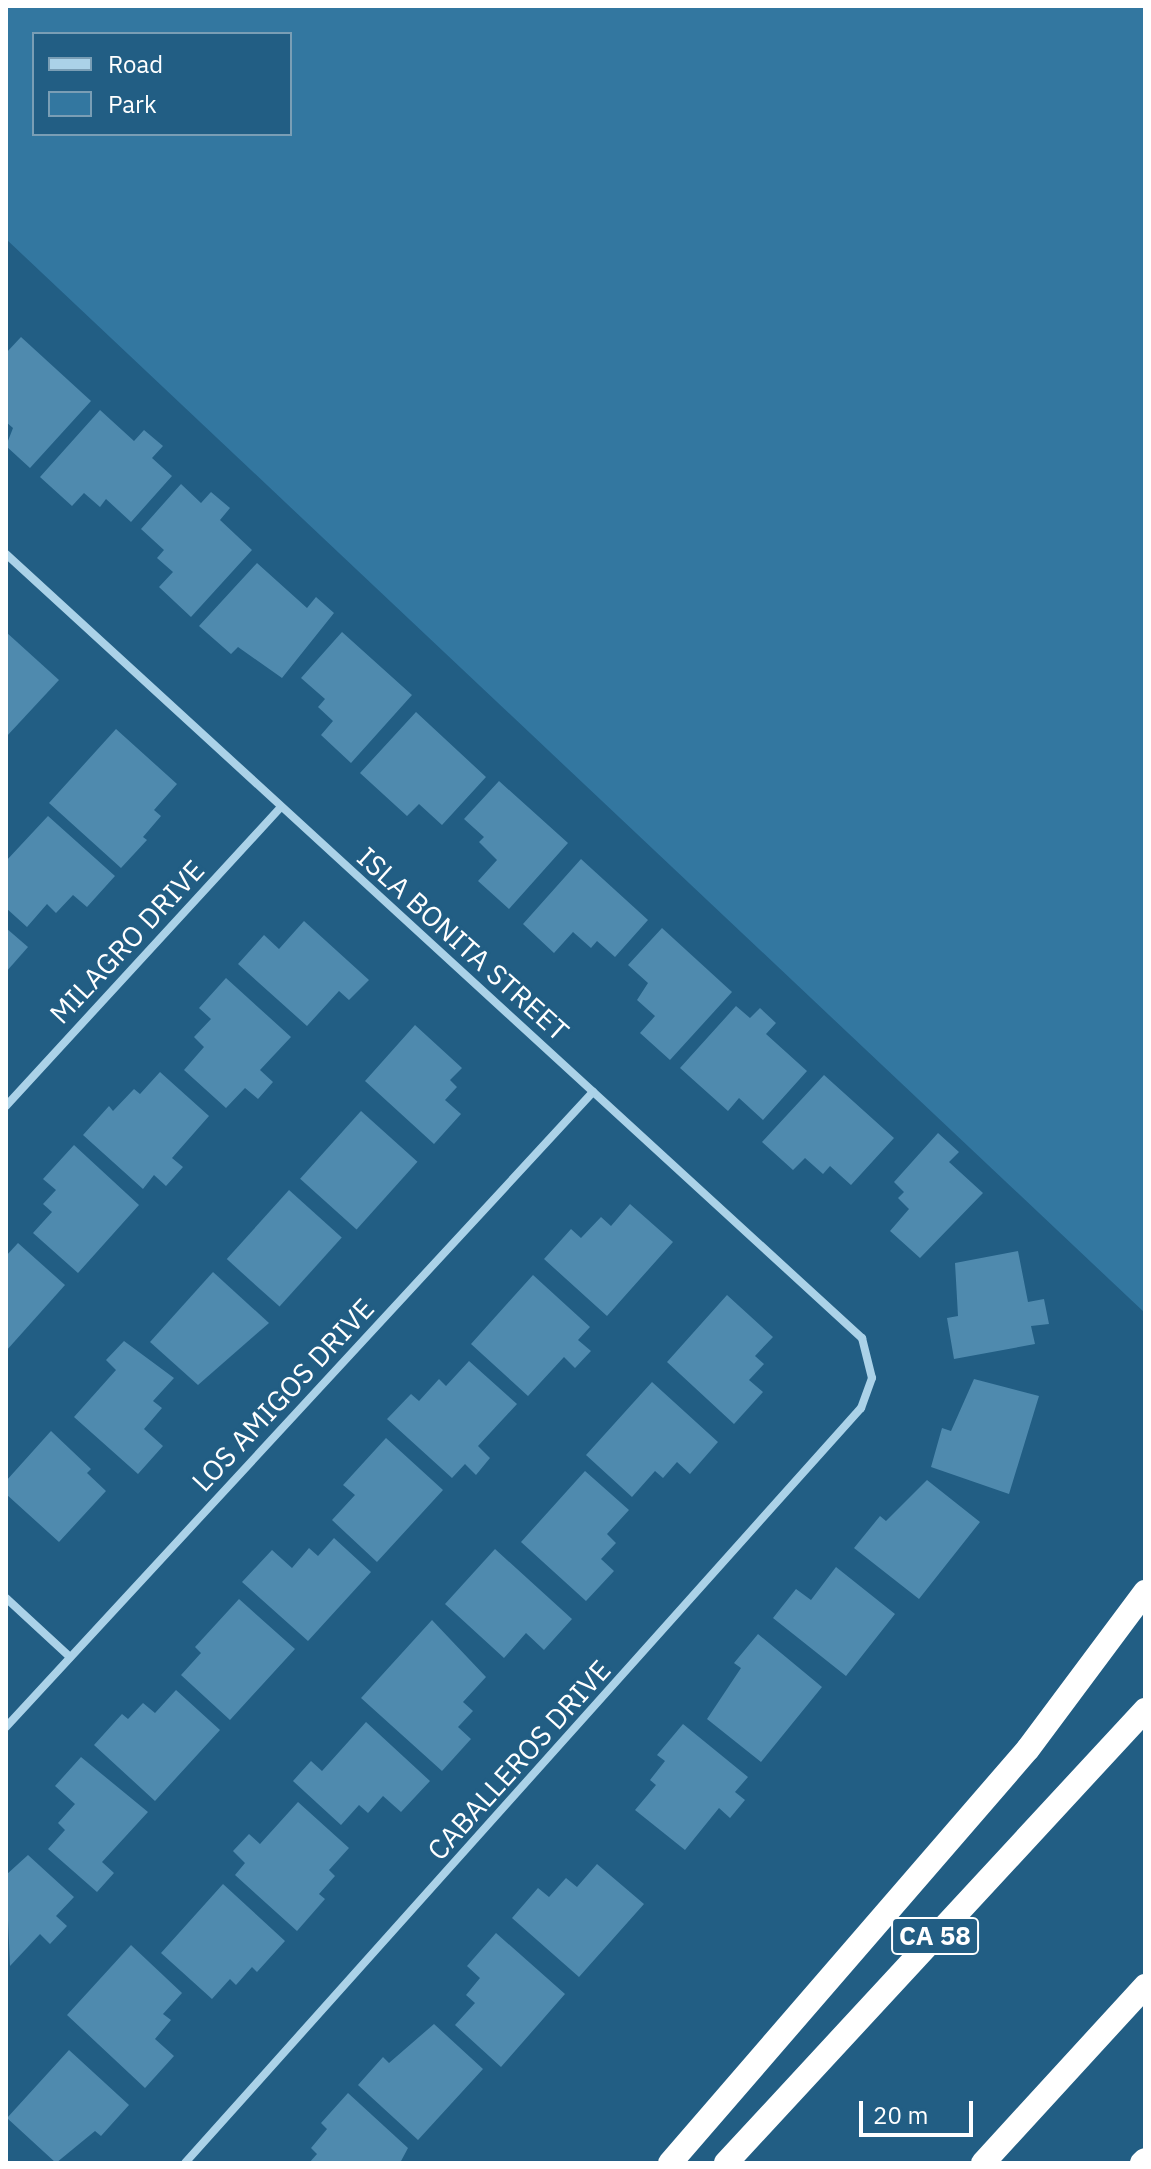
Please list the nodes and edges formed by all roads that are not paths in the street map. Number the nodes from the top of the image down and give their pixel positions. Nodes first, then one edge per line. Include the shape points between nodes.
1 (6, 554) edge
2 (281, 807) junction
3 (593, 1092) junction
4 (6, 1106) edge
5 (872, 1378) joint
6 (1145, 1592) edge
7 (6, 1598) edge
8 (70, 1657) junction
9 (1145, 1710) edge
10 (6, 1727) edge
11 (1145, 1986) edge
12 (185, 2163) edge
13 (670, 2163) edge
14 (726, 2163) edge
15 (983, 2163) edge

1 - 2 street, ISLA BONITA STREET
2 - 3 street, ISLA BONITA STREET
2 - 4 street, MILAGRO DRIVE
3 - 5 street, ISLA BONITA STREET via 862,1338
3 - 8 street, LOS AMIGOS DRIVE
5 - 12 street, CABALLEROS DRIVE via 861,1408
6 - 13 highway via 1028,1749
7 - 8 street
8 - 10 street, LOS AMIGOS DRIVE
9 - 14 highway, CA 58
11 - 15 highway

